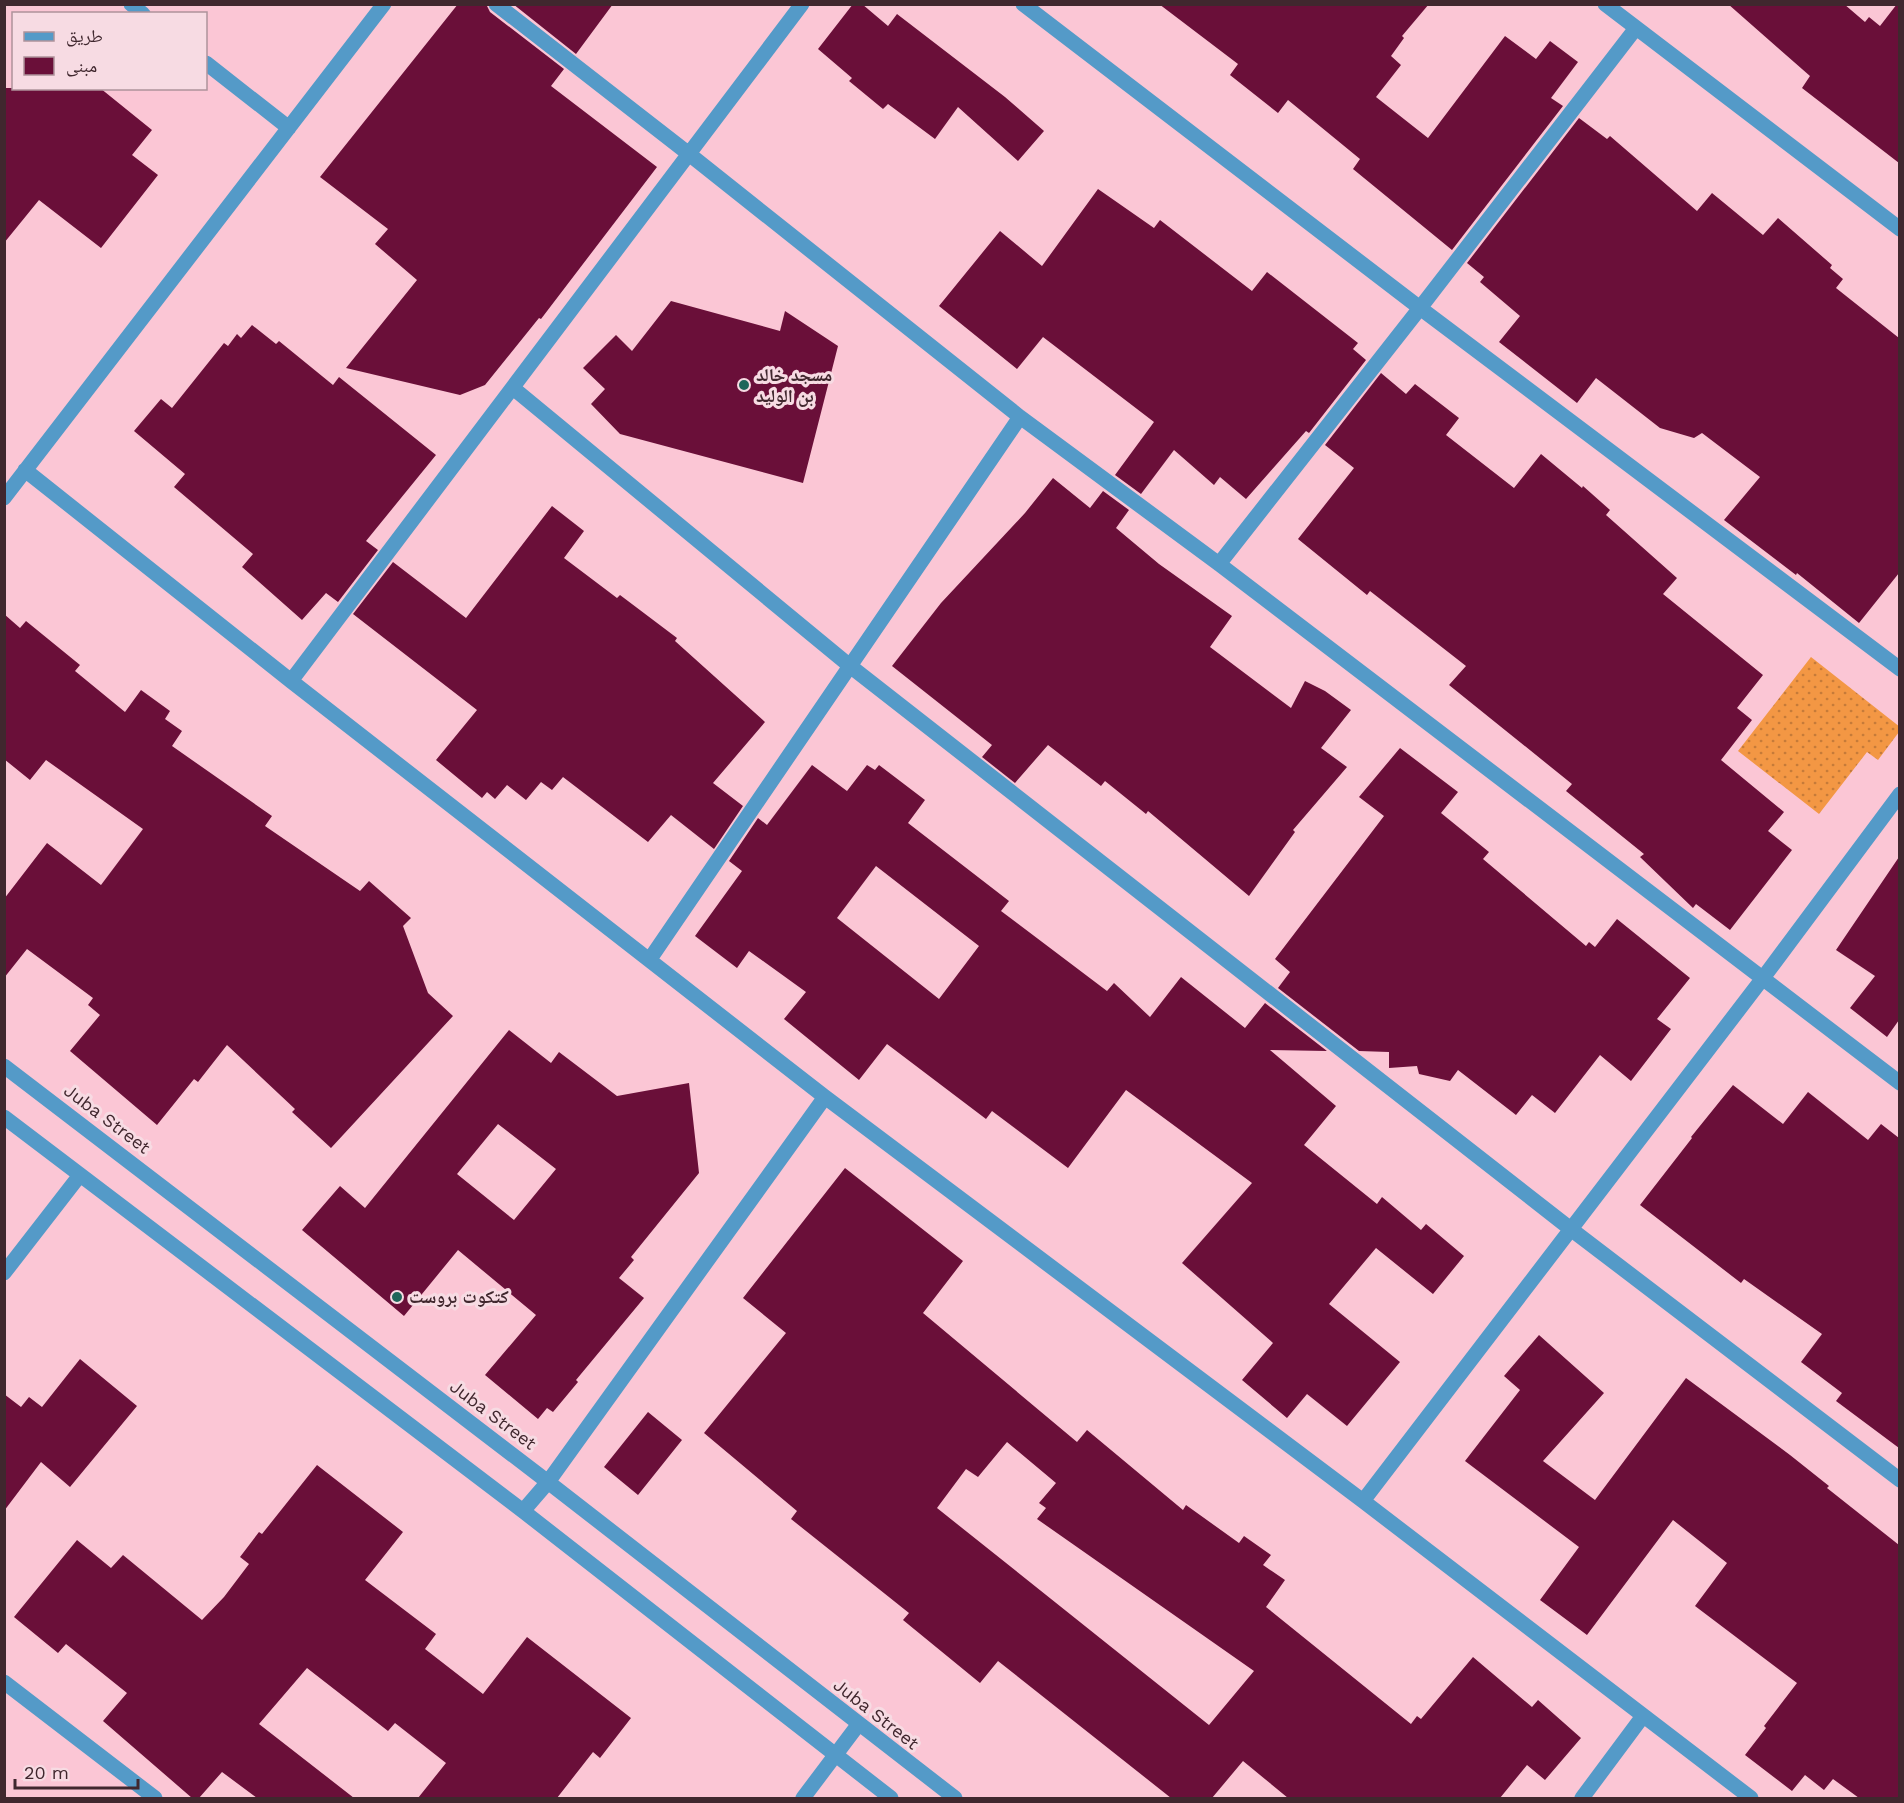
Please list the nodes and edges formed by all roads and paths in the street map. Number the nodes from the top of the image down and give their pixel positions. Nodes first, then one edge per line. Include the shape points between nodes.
1 (384, 4) edge
2 (496, 4) edge
3 (802, 4) edge
4 (1023, 4) edge
5 (1605, 4) edge
6 (1636, 28) junction
7 (207, 64) edge
8 (289, 128) junction
9 (689, 154) junction
10 (1899, 230) edge
11 (1420, 308) junction
12 (513, 388) junction
13 (1020, 417) junction
14 (25, 470) junction
15 (4, 498) edge
16 (1219, 564) junction
17 (850, 666) junction
18 (1899, 669) edge
19 (291, 681) junction
20 (1899, 794) edge
21 (650, 959) junction
22 (1763, 978) junction
23 (4, 1066) edge
24 (1899, 1083) edge
25 (825, 1097) junction
26 (4, 1117) edge
27 (80, 1174) junction
28 (1572, 1230) junction
29 (4, 1273) edge
30 (1899, 1480) edge
31 (548, 1482) junction
32 (1363, 1501) junction
33 (523, 1511) junction
34 (4, 1682) edge
35 (1643, 1716) junction
36 (858, 1725) junction
37 (836, 1756) junction
38 (155, 1798) edge
39 (803, 1798) edge
40 (891, 1798) edge
41 (955, 1798) edge
42 (1582, 1798) edge
43 (1751, 1798) edge

1 - 8 street
2 - 9 street
3 - 9 street
4 - 11 street
5 - 6 street
6 - 10 street
6 - 11 street
7 - 8 street
8 - 14 street
9 - 12 street
9 - 13 street
11 - 16 street
11 - 18 street
12 - 17 street
12 - 19 street
13 - 16 street
13 - 17 street
14 - 15 street
14 - 19 street
16 - 22 street
17 - 21 street
17 - 28 street
19 - 21 street
20 - 22 street
21 - 25 street
22 - 24 street
22 - 28 street
23 - 31 street, Juba Street
25 - 31 street
25 - 32 street
26 - 27 street
27 - 29 street
27 - 33 street
28 - 30 street
28 - 32 street
31 - 33 street
31 - 36 street, Juba Street
32 - 35 street
33 - 37 street
34 - 38 street
35 - 42 street
35 - 43 street
36 - 37 street
36 - 41 street, Juba Street
37 - 39 street
37 - 40 street

